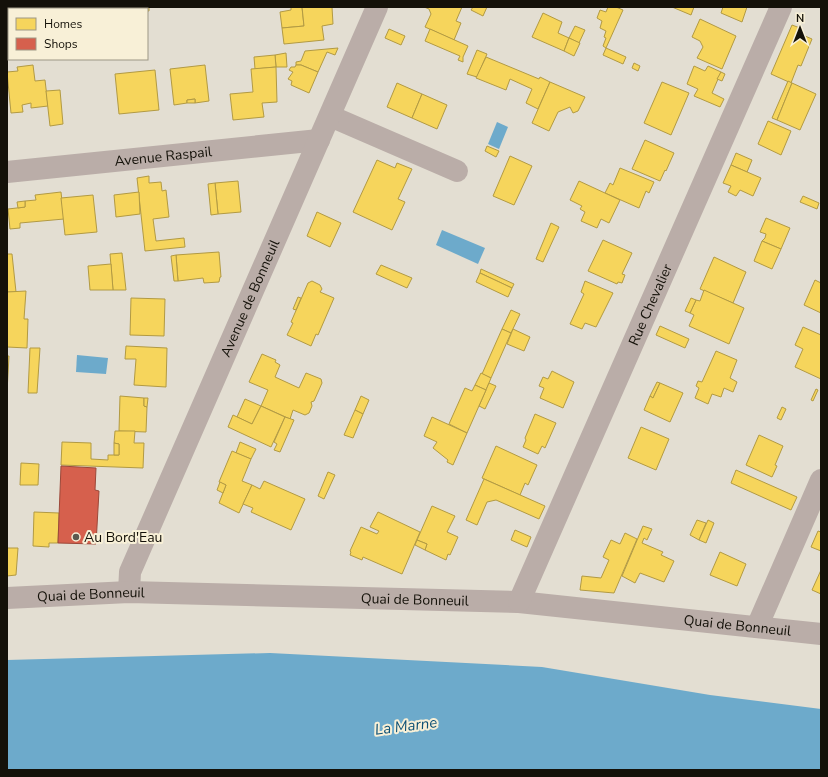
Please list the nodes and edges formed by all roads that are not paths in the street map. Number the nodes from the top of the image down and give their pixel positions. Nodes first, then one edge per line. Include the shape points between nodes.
1 (377, 7) edge
2 (781, 7) edge
3 (330, 116) junction
4 (319, 140) junction
5 (457, 171) dead end
6 (7, 172) edge
7 (821, 480) edge
8 (129, 592) junction
9 (7, 598) edge
10 (519, 602) junction
11 (757, 627) junction
12 (821, 634) edge

1 - 3 street, Avenue de Bonneuil
2 - 10 street, Rue Chevalier
3 - 4 street, Avenue de Bonneuil
3 - 5 street
4 - 6 street, Avenue Raspail
4 - 8 street, Avenue de Bonneuil via 130,572
7 - 11 street
8 - 9 street, Quai de Bonneuil
8 - 10 street, Quai de Bonneuil
10 - 11 street, Quai de Bonneuil
11 - 12 street, Quai de Bonneuil

